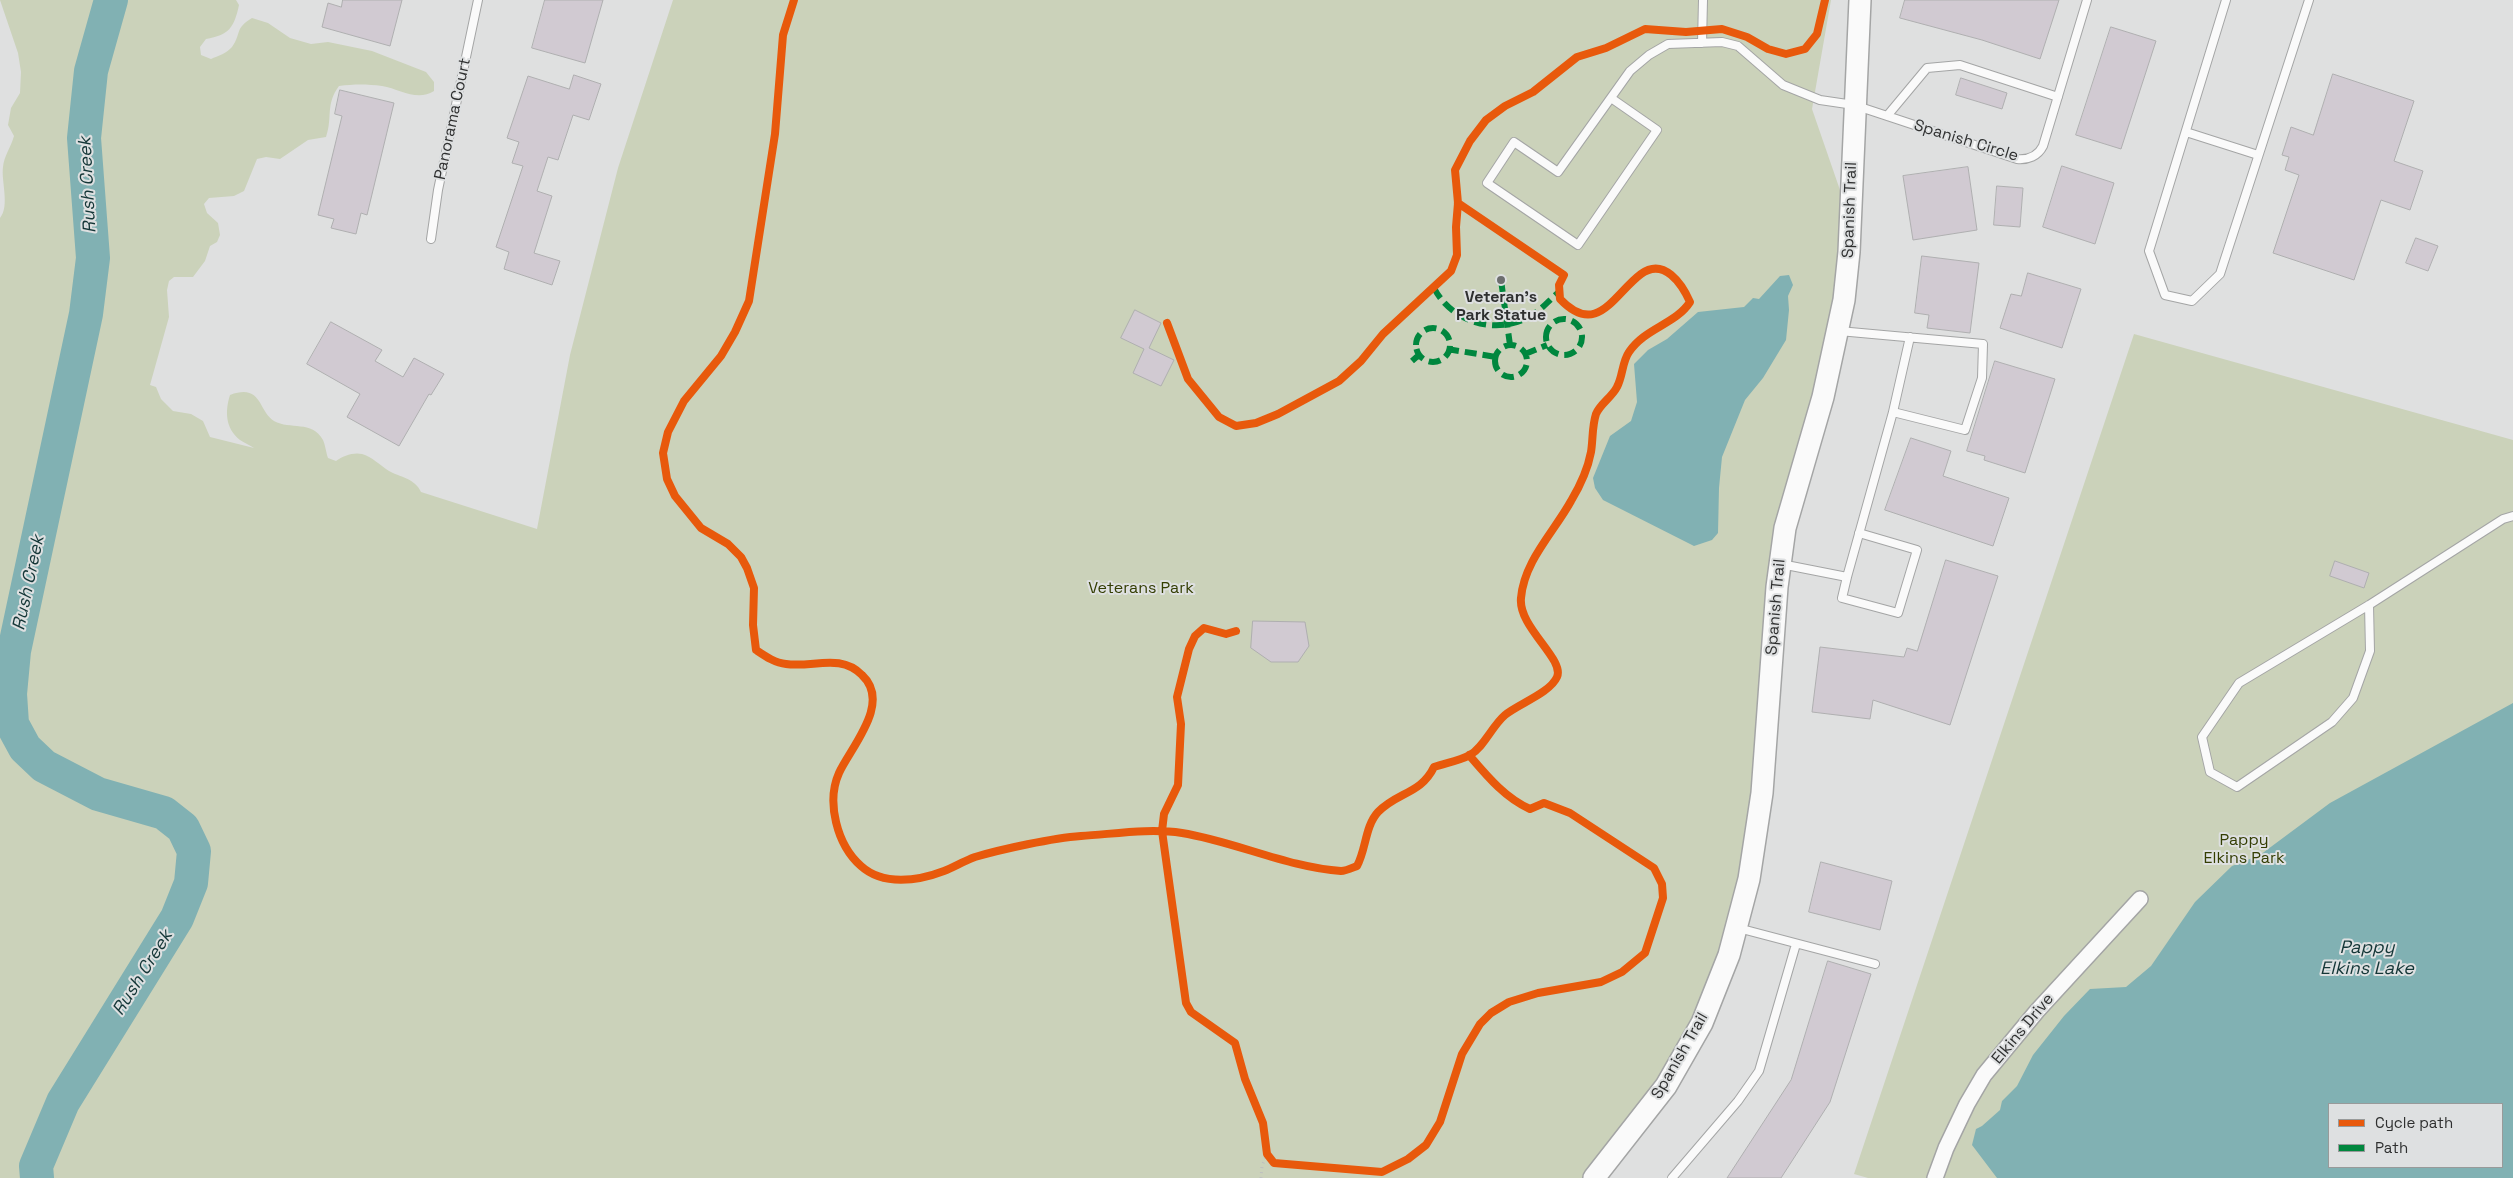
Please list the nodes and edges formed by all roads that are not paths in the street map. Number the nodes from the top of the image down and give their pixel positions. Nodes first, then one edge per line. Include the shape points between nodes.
1 (478, 0) edge
2 (1703, 0) edge
3 (1860, 0) edge
4 (2087, 0) edge
5 (2226, 0) edge
6 (2309, 0) edge
7 (1702, 43) junction
8 (2058, 97) junction
9 (1611, 98) junction
10 (1854, 105) junction
11 (1887, 116) junction
12 (2186, 132) junction
13 (2258, 155) junction
14 (432, 239) dead end
15 (1837, 331) junction
16 (1910, 337) junction
17 (1893, 412) junction
18 (2513, 516) edge
19 (1859, 533) junction
20 (1780, 564) junction
21 (1846, 577) junction
22 (2369, 605) junction
23 (2140, 899) dead end
24 (1736, 928) junction
25 (1796, 944) junction
26 (1875, 964) dead end
27 (1594, 1178) edge
28 (1672, 1178) edge
29 (1935, 1178) edge

1 - 14 lane, Panorama Court via 438,190
2 - 7 lane
3 - 10 street, Spanish Trail
4 - 8 lane, Spanish Circle
5 - 12 lane
6 - 13 lane
7 - 9 lane, Spanish Circle via 1668,44 1630,71
7 - 10 lane, Spanish Circle via 1722,42 1738,46 1783,85 1820,100
8 - 11 lane via 1960,65 1927,68
8 - 11 lane, Spanish Circle via 2040,152 2026,160
9 - 9 lane, Spanish Circle via 1558,172 1514,142 1487,183 1578,245 1657,130
10 - 11 lane, Spanish Circle
10 - 15 street, Spanish Trail via 1849,252
12 - 13 lane
12 - 13 lane via 2149,251 2164,295 2192,301 2220,274
15 - 16 lane
15 - 20 street, Spanish Trail via 1823,397 1785,528
16 - 17 lane
16 - 17 lane via 1983,344 1982,378 1966,430
17 - 19 lane
18 - 22 lane via 2503,519
19 - 21 lane
19 - 21 lane via 1917,550 1898,614 1842,598
20 - 21 lane
20 - 24 street, Spanish Trail via 1762,793 1749,879
22 - 22 lane via 2239,683 2202,737 2210,772 2237,787 2332,722 2352,698 2370,651
23 - 29 street, Elkins Drive via 2037,1011 1984,1075 1950,1139
24 - 25 lane
24 - 27 street, Spanish Trail via 1702,1023 1666,1086
25 - 26 lane
25 - 28 lane via 1759,1071 1738,1101

